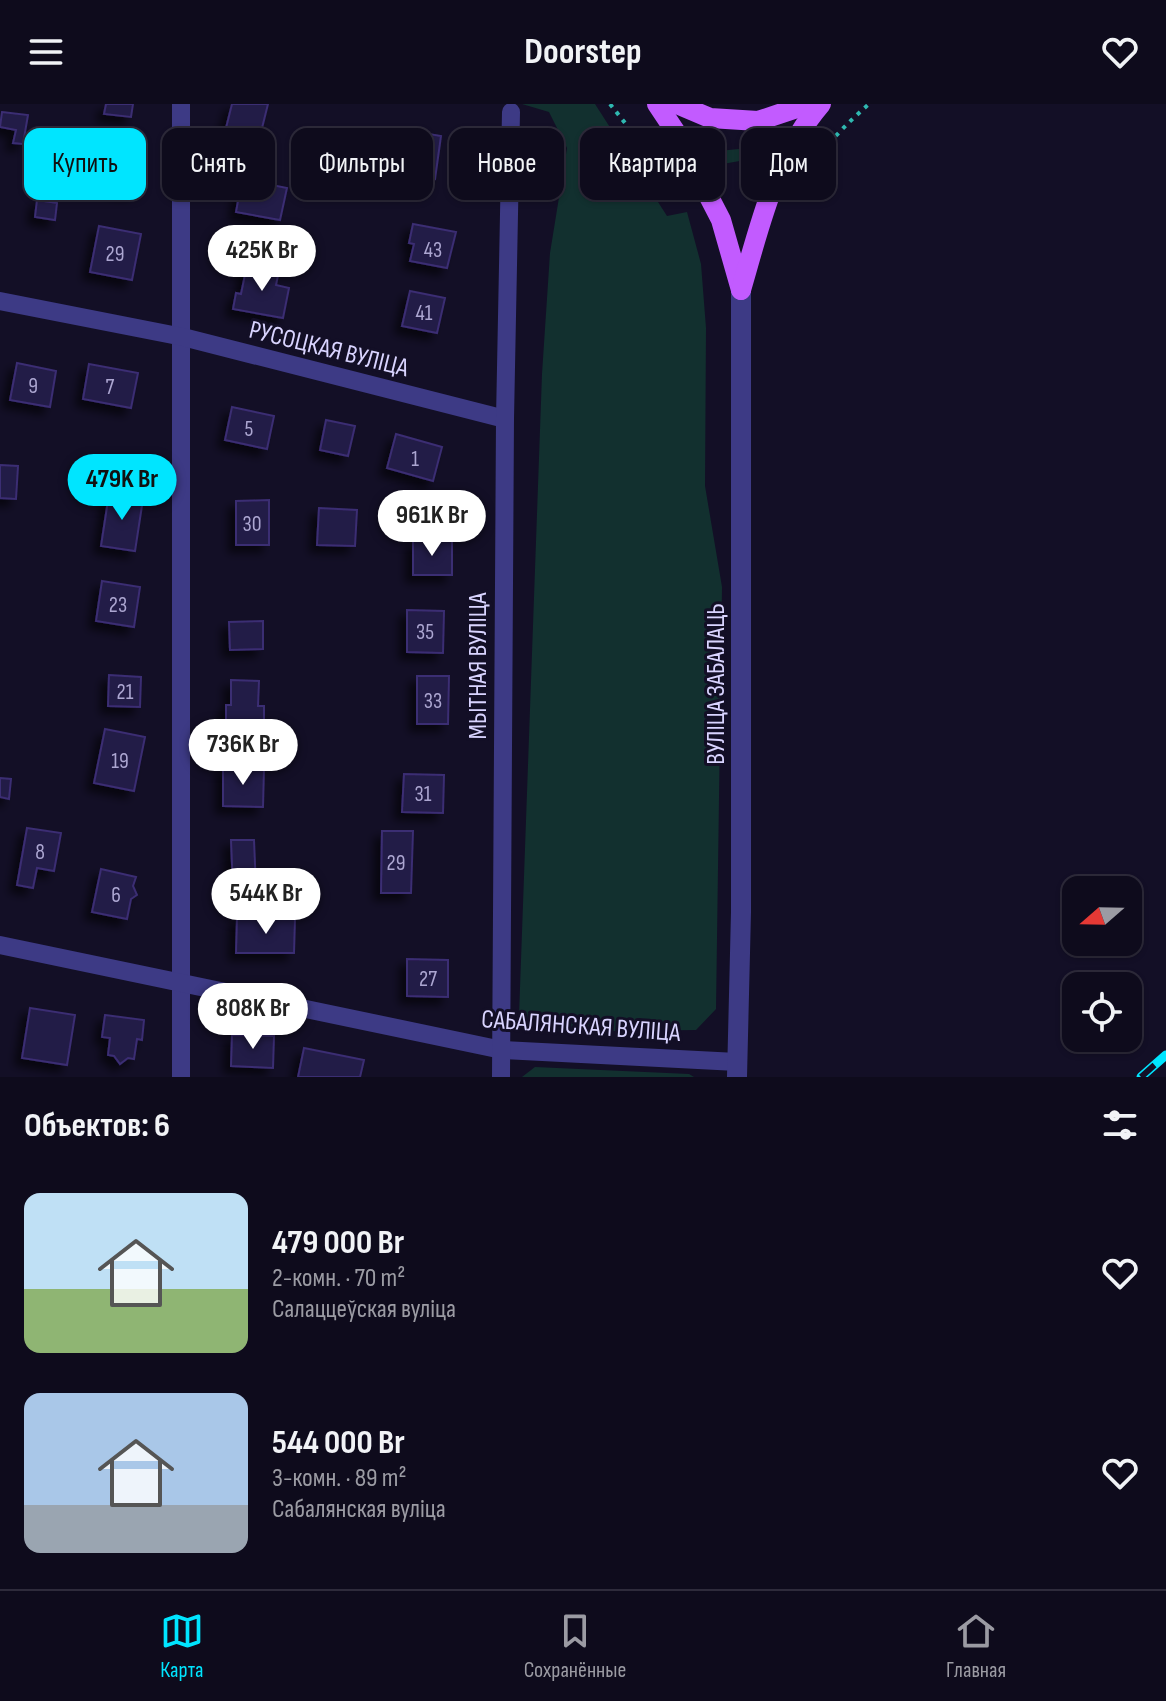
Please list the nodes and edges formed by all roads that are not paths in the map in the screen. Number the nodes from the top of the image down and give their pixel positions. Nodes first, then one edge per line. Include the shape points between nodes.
1 (181, 104) edge
2 (657, 104) edge
3 (677, 104) edge
4 (809, 104) edge
5 (821, 104) edge
6 (511, 112) dead end
7 (741, 290) junction
8 (0, 301) edge
9 (183, 337) junction
10 (505, 419) junction
11 (0, 945) edge
12 (180, 983) junction
13 (502, 1050) junction
14 (737, 1069) edge
15 (181, 1077) edge
16 (501, 1077) edge

1 - 9 street
2 - 7 main road via 721,220
3 - 4 main road via 710,118 758,121
5 - 7 main road via 799,130 772,186
6 - 10 street, МЫТНАЯ ВУЛІЦА
7 - 14 street, ВУЛІЦА ЗАБАЛАЦЬ
8 - 9 street, РУСОЦКАЯ ВУЛІЦА
9 - 10 street, РУСОЦКАЯ ВУЛІЦА
9 - 12 street
10 - 13 street, МЫТНАЯ ВУЛІЦА
11 - 12 street, САБАЛЯНСКАЯ ВУЛІЦА
12 - 13 street, САБАЛЯНСКАЯ ВУЛІЦА
12 - 15 street
13 - 14 street, САБАЛЯНСКАЯ ВУЛІЦА
13 - 16 street, МЫТНАЯ ВУЛІЦА

